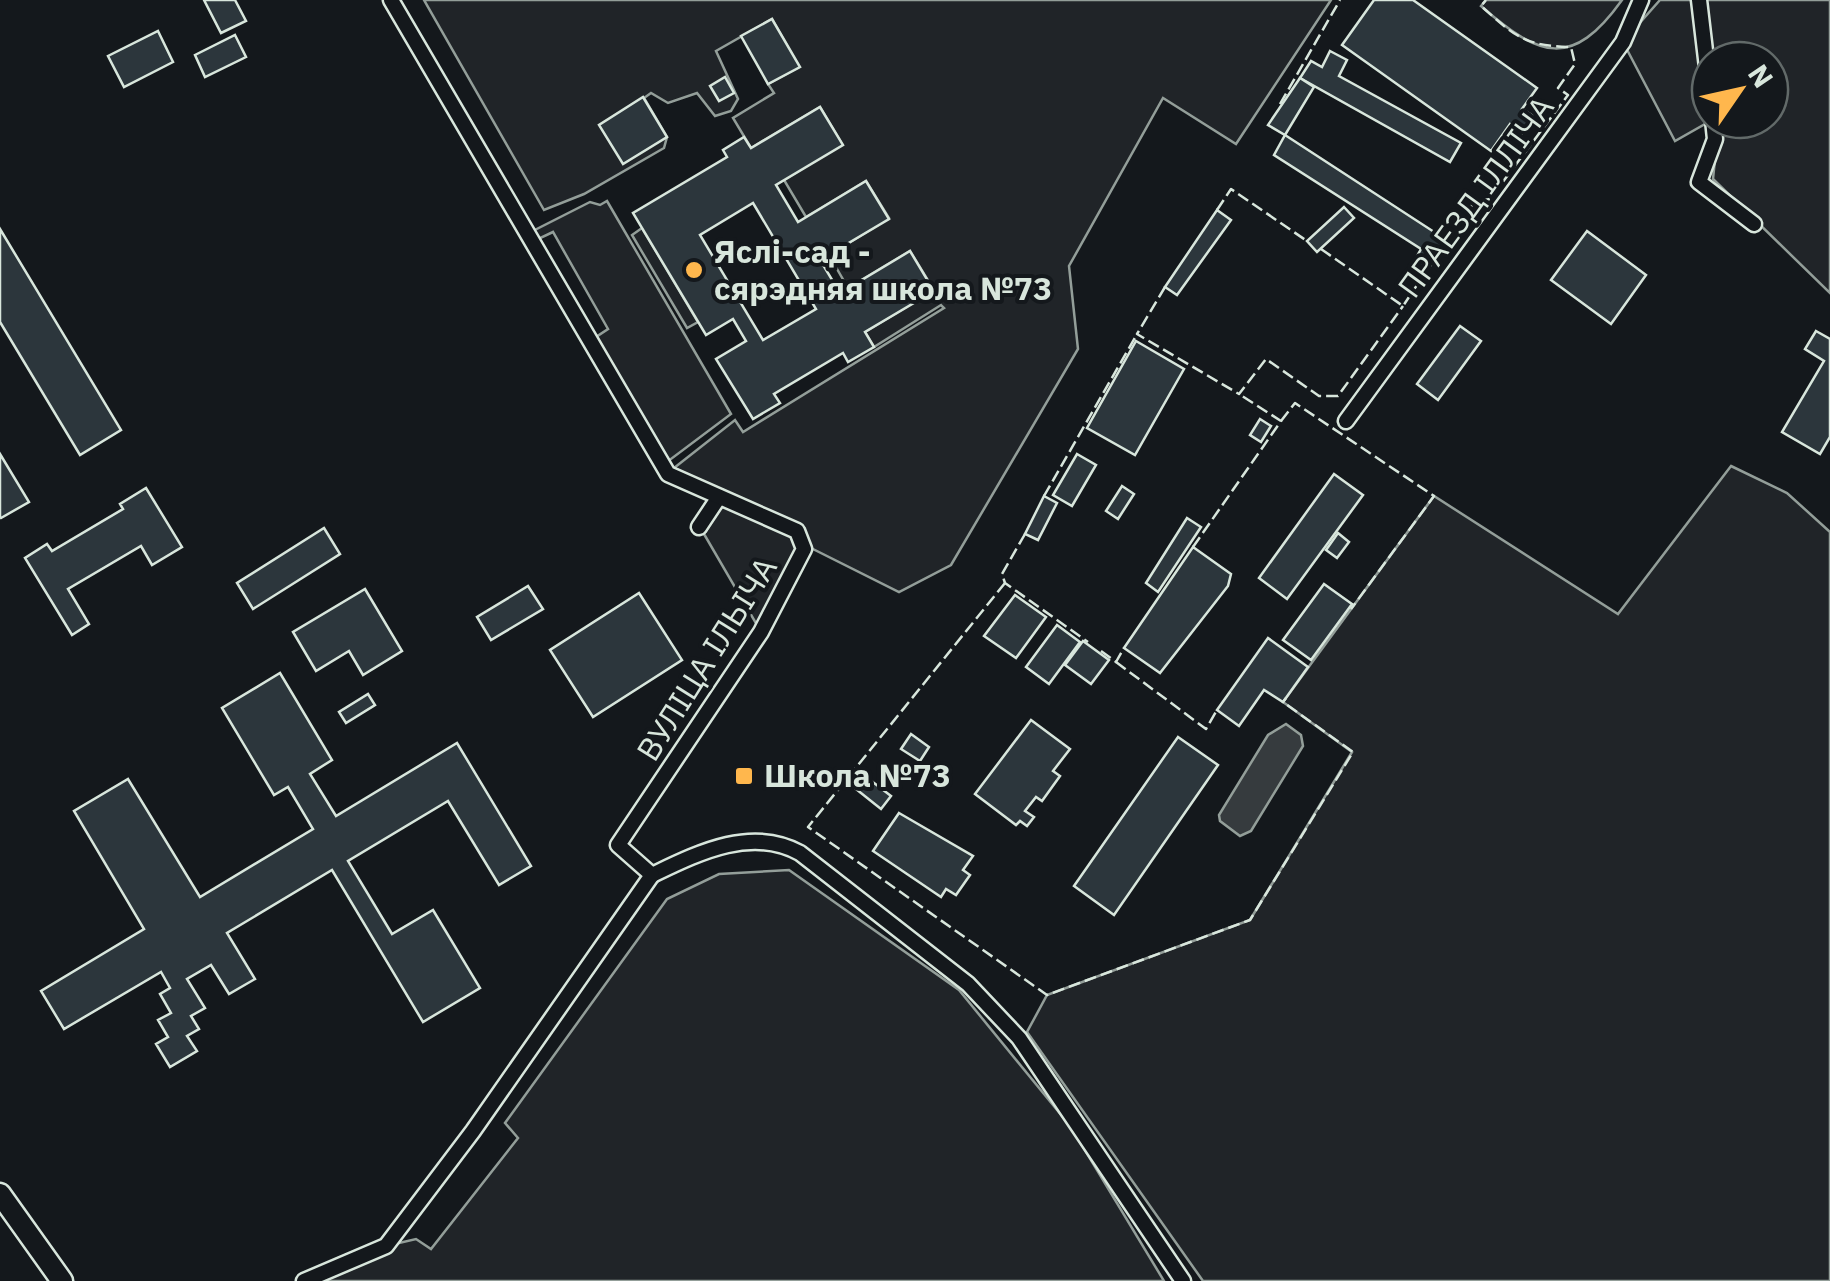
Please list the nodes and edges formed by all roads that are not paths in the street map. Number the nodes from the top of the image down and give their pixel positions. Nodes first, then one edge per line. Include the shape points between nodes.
1 (391, 0) edge
2 (1642, 0) edge
3 (1699, 0) edge
4 (1704, 40) edge
5 (1715, 140) edge
6 (1754, 224) dead end
7 (1346, 421) dead end
8 (719, 496) junction
9 (699, 527) dead end
10 (652, 874) junction
11 (0, 1194) edge
12 (62, 1281) edge
13 (304, 1281) edge
14 (1183, 1281) edge

1 - 8 street, ВУЛІЦА ІЛЬІЧА via 668,474
2 - 7 street, ПРАЕЗД ІЛЛІЧА via 1622,42
3 - 4 street
5 - 6 street via 1700,182
8 - 9 street
8 - 10 street, ВУЛІЦА ІЛЬІЧА via 798,531 804,558 618,845
10 - 13 street via 386,1246
10 - 14 street via 729,845 775,840 800,853 968,984 1019,1038
11 - 12 street

